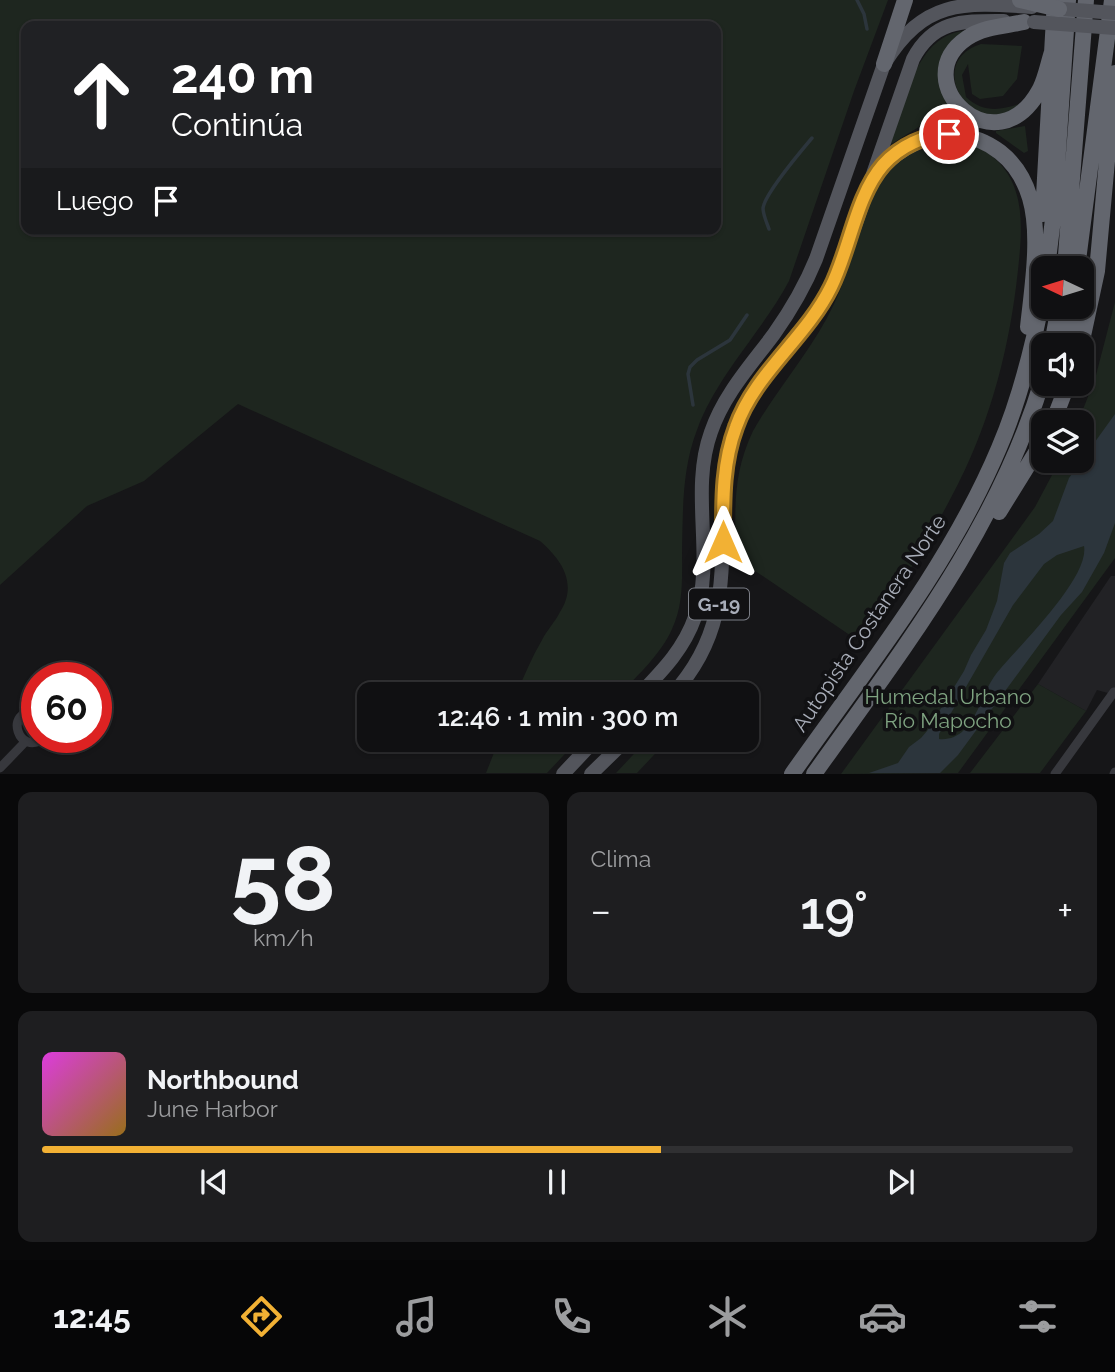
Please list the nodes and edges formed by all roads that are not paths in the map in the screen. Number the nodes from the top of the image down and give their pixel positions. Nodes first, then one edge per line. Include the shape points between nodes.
1 (905, 0) edge
2 (913, 0) edge
3 (1020, 0) edge
4 (1086, 0) edge
5 (1061, 3) edge
6 (1037, 6) junction
7 (1109, 16) edge
8 (1029, 22) junction
9 (891, 42) junction
10 (1052, 52) junction
11 (884, 64) junction
12 (1115, 73) edge
13 (869, 186) junction
14 (1045, 256) edge
15 (1046, 256) edge
16 (1066, 256) edge
17 (1078, 256) edge
18 (1038, 319) edge
19 (1084, 333) edge
20 (1025, 374) junction
21 (1038, 396) edge
22 (1045, 396) edge
23 (1028, 426) junction
24 (1031, 459) edge
25 (964, 559) junction
26 (651, 682) edge
27 (682, 682) edge
28 (1114, 692) edge
29 (21, 716) edge
30 (21, 736) edge
31 (21, 746) edge
32 (584, 752) edge
33 (614, 752) edge
34 (0, 768) edge
35 (564, 774) edge
36 (591, 774) edge
37 (792, 774) edge
38 (814, 774) edge
39 (1055, 774) edge

1 - 9 highway
2 - 9 highway
3 - 6 highway
4 - 16 highway
5 - 6 highway, bridge
5 - 7 main road, bridge
5 - 10 highway
5 - 15 highway
6 - 11 main road, G-19 via 977,3 942,9 914,26
7 - 8 main road, G-19, bridge
7 - 17 highway
8 - 10 highway via 991,27 963,40 953,52 947,85 958,108 980,121 999,122 1014,116 1040,89
8 - 13 main road, G-19 via 967,21 939,29 919,49
9 - 11 highway
10 - 14 highway
11 - 26 main road, G-19 via 807,280 789,313 727,397 710,432 701,472 703,568 696,616 678,651
12 - 19 highway via 1097,271
13 - 20 highway via 895,153 939,135 958,135 986,144 1016,168 1030,198 1034,222
13 - 27 main road, G-19 via 823,302 754,391 737,424 723,483 718,614 696,665
18 - 20 highway, Autopista Costanera Norte
20 - 37 highway, Autopista Costanera Norte via 999,448 962,524
21 - 23 highway, Autopista Costanera Norte
22 - 23 highway
23 - 25 highway, Autopista Costanera Norte
24 - 25 highway
25 - 38 highway, Autopista Costanera Norte
28 - 39 street
29 - 30 street via 17,723
31 - 34 street
32 - 35 main road
33 - 36 main road

